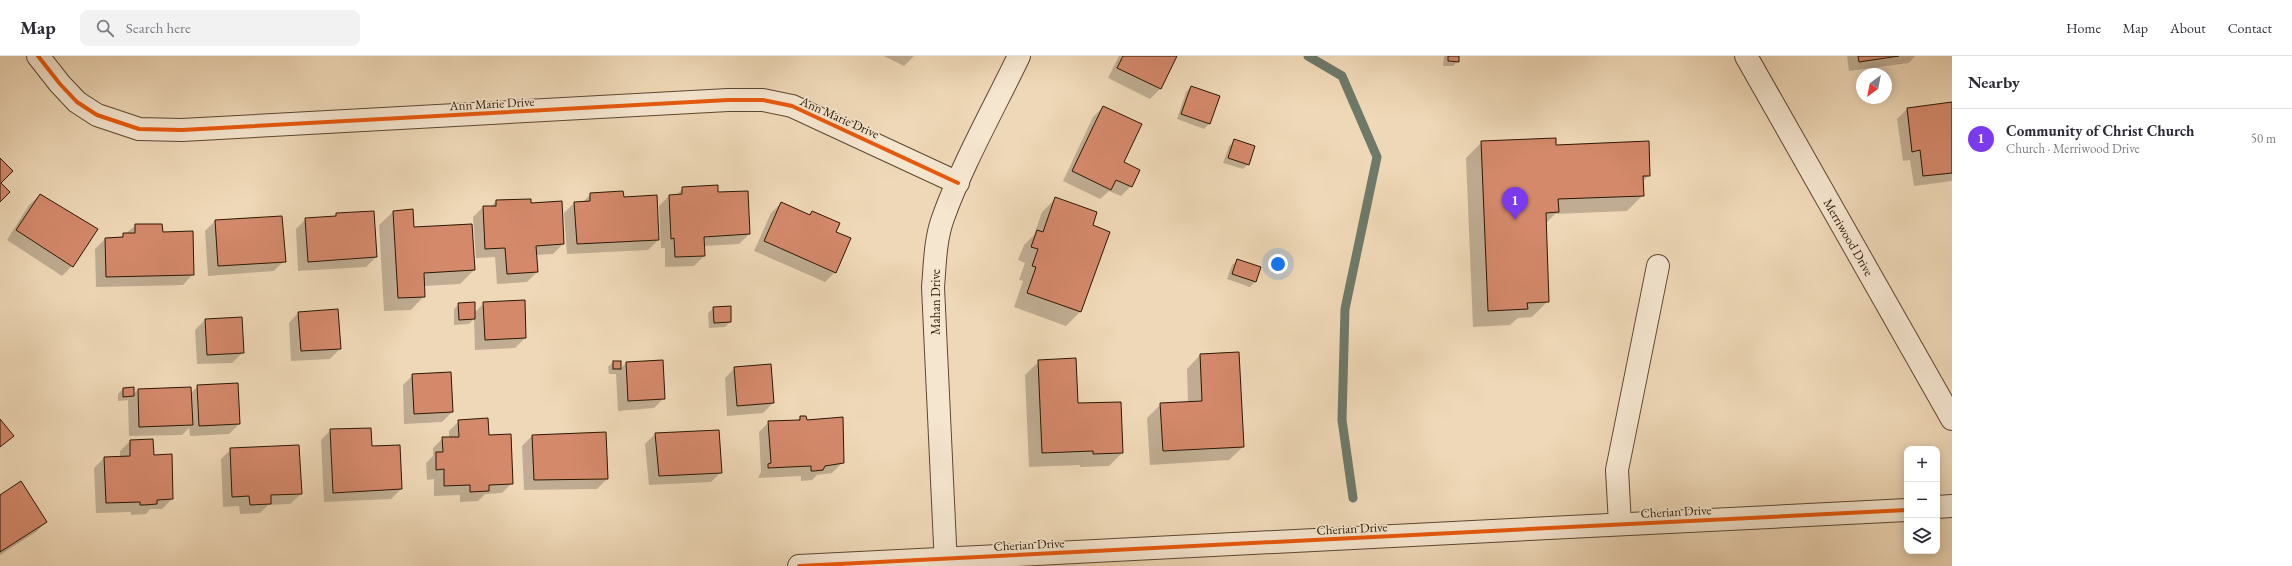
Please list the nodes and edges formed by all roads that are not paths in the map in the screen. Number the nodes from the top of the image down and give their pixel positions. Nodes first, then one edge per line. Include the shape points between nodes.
1 (38, 56) edge
2 (1019, 56) edge
3 (1746, 56) edge
4 (958, 183) junction
5 (1658, 266) dead end
6 (1952, 419) edge
7 (1952, 506) edge
8 (1940, 507) edge
9 (1904, 510) edge
10 (1620, 524) junction
11 (946, 562) edge
12 (798, 566) edge

1 - 4 street, Ann Marie Drive via 77,102 97,115 139,129 182,130 763,100 792,106 830,122
2 - 4 street, Mahan Drive
3 - 6 street, Merriwood Drive
4 - 11 street, Mahan Drive via 942,219 933,287
5 - 10 street via 1617,470
7 - 8 street
9 - 10 street, Cherian Drive
10 - 11 street, Cherian Drive
11 - 12 street, Cherian Drive

